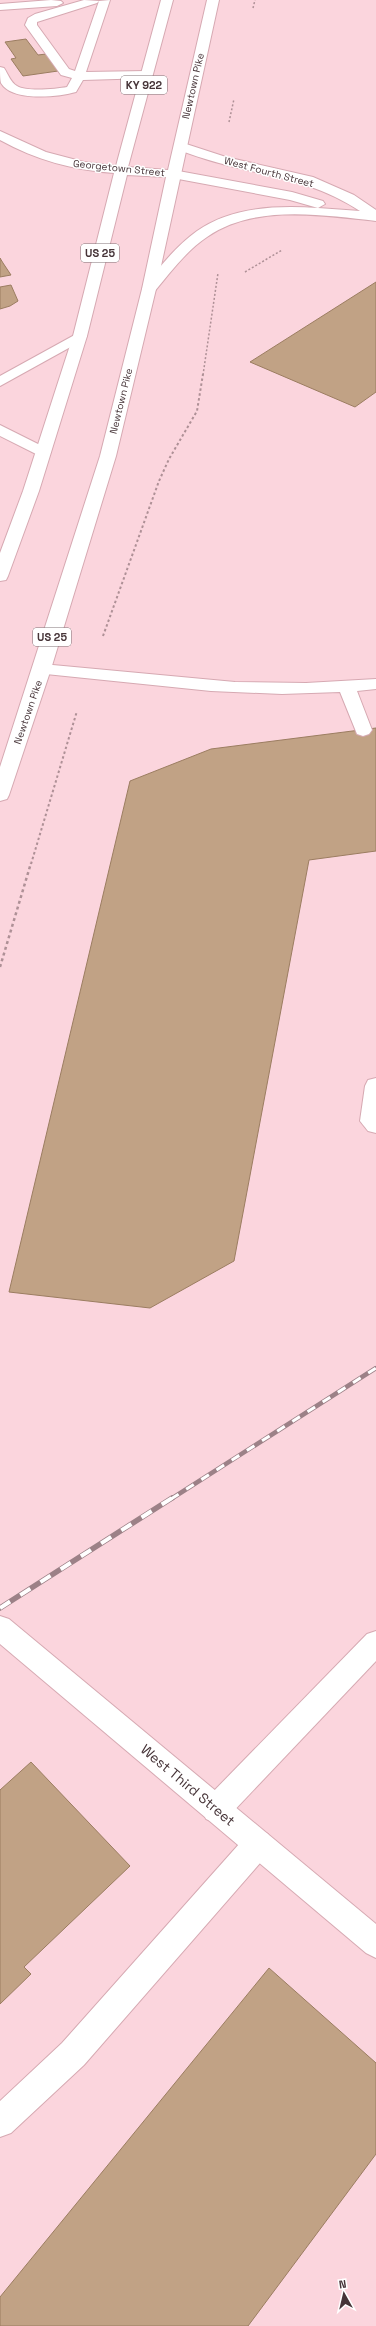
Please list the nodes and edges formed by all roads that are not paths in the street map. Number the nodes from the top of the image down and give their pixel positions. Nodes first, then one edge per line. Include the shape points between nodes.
1 (120, 0) edge
2 (167, 0) edge
3 (213, 0) edge
4 (93, 1) junction
5 (105, 1) edge
6 (0, 7) edge
7 (0, 71) edge
8 (146, 75) junction
9 (79, 76) junction
10 (0, 135) edge
11 (180, 146) junction
12 (121, 170) junction
13 (173, 174) junction
14 (376, 217) edge
15 (149, 289) junction
16 (80, 336) junction
17 (0, 382) edge
18 (0, 430) edge
19 (43, 452) junction
20 (0, 576) edge
21 (42, 669) junction
22 (376, 684) edge
23 (347, 687) junction
24 (363, 730) dead end
25 (0, 795) edge
26 (376, 1086) edge
27 (376, 1125) edge
28 (0, 1628) edge
29 (376, 1643) edge
30 (216, 1809) junction
31 (258, 1844) junction
32 (376, 1943) edge
33 (0, 2122) edge

1 - 5 main road
2 - 8 main road, KY 922
3 - 11 main road, Newtown Pike
4 - 5 main road
4 - 6 main road
4 - 9 main road via 39,16 32,20 31,25 65,72
5 - 9 main road
7 - 9 main road via 10,86 24,92 69,90 74,87
8 - 9 main road
8 - 12 main road, KY 922
10 - 12 main road, Georgetown Street via 30,151 78,166
11 - 13 main road, Newtown Pike
11 - 14 main road, West Fourth Street via 222,160 308,180 349,198
12 - 13 main road, Georgetown Street
12 - 16 main road, US 25
13 - 14 main road, West Fourth Street via 292,196
13 - 15 main road, Newtown Pike / US 25
14 - 15 main road via 311,211 275,212 227,222 203,233 170,264
15 - 21 main road, Newtown Pike / US 25 via 102,477
16 - 17 main road
16 - 19 main road, US 25
18 - 19 main road
19 - 20 main road, US 25
21 - 23 main road via 188,684 262,688
21 - 25 main road, Newtown Pike / US 25
22 - 23 main road
23 - 24 main road
26 - 27 main road via 371,1121
28 - 30 main road, West Third Street
29 - 30 main road
30 - 31 main road, West Third Street
31 - 32 main road, West Third Street
31 - 33 main road via 73,2054

